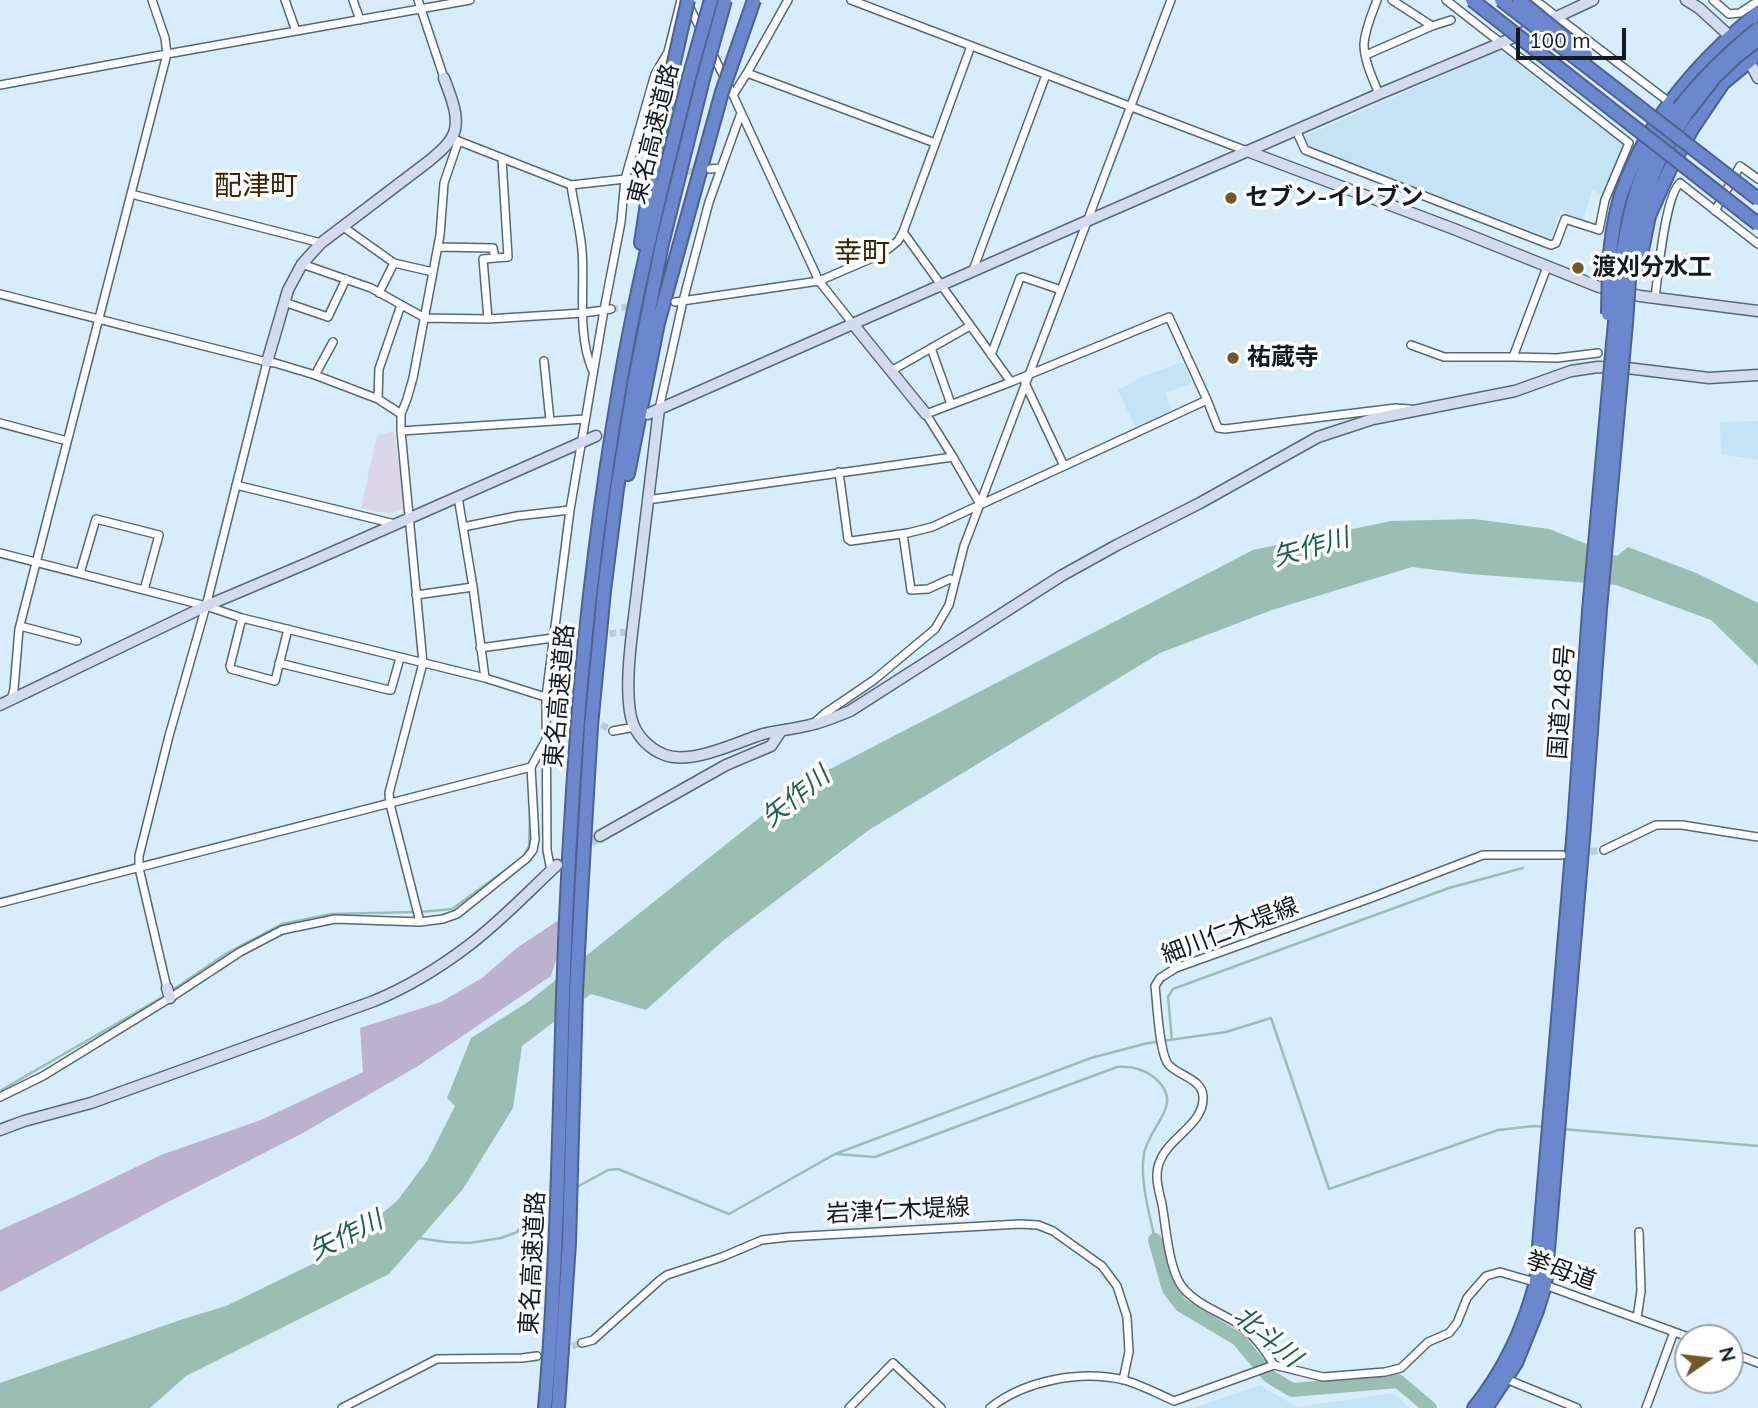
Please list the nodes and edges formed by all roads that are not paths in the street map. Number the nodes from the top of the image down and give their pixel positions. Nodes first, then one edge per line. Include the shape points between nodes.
1 (152, 0) edge
2 (285, 0) edge
3 (353, 0) edge
4 (418, 0) edge
5 (470, 0) edge
6 (681, 0) edge
7 (687, 0) edge
8 (711, 0) edge
9 (725, 0) edge
10 (788, 0) edge
11 (851, 0) edge
12 (1171, 0) edge
13 (1377, 0) edge
14 (1392, 0) edge
15 (1446, 0) edge
16 (1460, 0) edge
17 (1472, 0) edge
18 (1501, 0) edge
19 (1519, 0) edge
20 (1535, 0) edge
21 (1593, 0) edge
22 (1686, 0) edge
23 (1713, 0) edge
24 (1758, 1) edge
25 (1543, 3) edge
26 (753, 4) edge
27 (421, 9) junction
28 (1758, 13) edge
29 (1555, 17) junction
30 (360, 20) junction
31 (1451, 20) dead end
32 (1432, 26) junction
33 (1758, 29) edge
34 (296, 32) junction
35 (1731, 35) junction
36 (1758, 40) edge
37 (1501, 43) junction
38 (971, 46) junction
39 (1530, 46) junction
40 (167, 54) junction
41 (1366, 55) junction
42 (1755, 60) edge
43 (747, 74) junction
44 (1046, 75) junction
45 (697, 77) junction
46 (444, 78) joint
47 (1758, 78) edge
48 (0, 85) edge
49 (728, 94) junction
50 (1379, 94) junction
51 (1131, 106) junction
52 (1678, 108) junction
53 (741, 113) junction
54 (1296, 130) junction
55 (455, 140) junction
56 (935, 143) junction
57 (1247, 151) junction
58 (1704, 156) junction
59 (502, 159) junction
60 (720, 168) junction
61 (710, 169) tunnel mouth
62 (634, 178) tunnel mouth
63 (625, 179) junction
64 (1758, 180) edge
65 (571, 185) junction
66 (131, 194) junction
67 (1758, 199) edge
68 (1715, 211) junction
69 (1087, 220) junction
70 (1758, 225) edge
71 (342, 226) junction
72 (904, 232) junction
73 (321, 243) junction
74 (1758, 244) edge
75 (438, 247) junction
76 (495, 258) junction
77 (394, 263) junction
78 (302, 264) junction
79 (1624, 265) junction
80 (1547, 267) junction
81 (973, 270) junction
82 (433, 272) junction
83 (345, 279) junction
84 (819, 281) junction
85 (941, 285) junction
86 (1061, 290) junction
87 (379, 293) junction
88 (0, 294) edge
89 (1655, 298) junction
90 (679, 301) junction
91 (284, 302) junction
92 (401, 305) junction
93 (608, 309) junction
94 (1758, 311) edge
95 (583, 313) junction
96 (425, 318) junction
97 (97, 319) junction
98 (488, 319) junction
99 (853, 324) junction
100 (970, 326) junction
101 (333, 342) dead end
102 (1411, 345) dead end
103 (931, 348) junction
104 (1598, 353) dead end
105 (991, 355) junction
106 (1513, 357) junction
107 (544, 360) dead end
108 (267, 362) junction
109 (891, 371) junction
110 (593, 372) junction
111 (1030, 373) junction
112 (315, 375) junction
113 (1758, 375) edge
114 (620, 382) junction
115 (1011, 382) junction
116 (1025, 383) junction
117 (378, 399) junction
118 (1207, 400) junction
119 (951, 404) junction
120 (659, 409) junction
121 (1417, 409) junction
122 (401, 414) junction
123 (648, 414) dead end
124 (926, 414) junction
125 (585, 419) junction
126 (550, 421) junction
127 (0, 423) edge
128 (401, 431) junction
129 (596, 436) dead end
130 (67, 441) junction
131 (581, 443) junction
132 (953, 457) junction
133 (1064, 466) junction
134 (839, 472) junction
135 (236, 485) junction
136 (458, 497) junction
137 (648, 500) junction
138 (980, 504) junction
139 (570, 510) junction
140 (410, 517) junction
141 (395, 524) junction
142 (463, 527) junction
143 (903, 534) junction
144 (0, 553) edge
145 (36, 562) junction
146 (80, 573) junction
147 (950, 579) dead end
148 (473, 587) junction
149 (144, 590) junction
150 (604, 591) junction
151 (416, 595) junction
152 (206, 606) junction
153 (242, 618) junction
154 (19, 626) junction
155 (288, 629) junction
156 (556, 639) junction
157 (77, 641) dead end
158 (480, 648) junction
159 (400, 658) junction
160 (279, 663) junction
161 (423, 663) junction
162 (485, 678) junction
163 (551, 699) junction
164 (11, 700) junction
165 (0, 705) edge
166 (812, 725) junction
167 (635, 727) junction
168 (613, 731) tunnel mouth
169 (781, 731) junction
170 (546, 740) junction
171 (531, 768) junction
172 (390, 804) junction
173 (1579, 827) junction
174 (600, 836) tunnel mouth
175 (1758, 837) edge
176 (1604, 850) tunnel mouth
177 (1562, 855) dead end
178 (139, 868) junction
179 (554, 868) joint
180 (0, 903) edge
181 (420, 922) junction
182 (168, 993) junction
183 (0, 1097) edge
184 (0, 1130) edge
185 (1639, 1232) dead end
186 (1541, 1283) junction
187 (558, 1312) junction
188 (1637, 1318) junction
189 (1674, 1332) joint
190 (582, 1343) tunnel mouth
191 (537, 1356) dead end
192 (1274, 1365) junction
193 (1506, 1379) junction
194 (1123, 1380) junction
195 (342, 1408) edge
196 (545, 1408) edge
197 (558, 1408) edge
198 (849, 1408) edge
199 (941, 1408) edge
200 (990, 1408) edge
201 (1474, 1408) edge
202 (1486, 1408) edge
203 (1577, 1408) edge
204 (1646, 1408) edge

1 - 40 street
2 - 34 street
3 - 30 street
4 - 27 street
5 - 27 street
6 - 63 street
7 - 49 street
7 - 114 highway, bridge via 649,190
8 - 45 highway, 東名高速道路, bridge
9 - 45 highway, 東名高速道路, bridge
10 - 43 street
11 - 38 street
12 - 51 street
13 - 41 street via 1364,45
14 - 32 street
15 - 37 street
16 - 39 highway, bridge
17 - 39 highway, bridge
18 - 58 highway, bridge
19 - 58 highway, bridge
20 - 25 street
21 - 29 street
22 - 35 street
23 - 24 street via 1729,14 1740,13
25 - 29 street
26 - 49 highway, bridge
27 - 30 street
27 - 46 street
28 - 35 highway
29 - 37 street
29 - 52 street
30 - 34 street
31 - 32 street
32 - 41 street
33 - 52 highway, 国道248号, bridge via 1727,54
34 - 40 street
35 - 42 street
35 - 52 highway
36 - 52 highway, 国道248号, bridge
37 - 50 street
37 - 54 street via 1629,143 1605,200 1599,230 1565,219 1551,245 1305,150
38 - 44 street
38 - 56 street
39 - 70 highway, bridge
40 - 48 street
40 - 66 street
41 - 50 street
42 - 47 street
42 - 79 highway via 1723,83 1692,129
43 - 49 street
43 - 56 street
44 - 51 street
44 - 81 street
45 - 114 highway, 東名高速道路 via 660,195
45 - 150 highway, 東名高速道路 via 634,384
46 - 55 street via 455,112
49 - 53 street
49 - 150 highway via 658,323
50 - 54 street
51 - 57 street
51 - 69 street
52 - 79 highway, 国道248号 via 1641,179 1631,210
53 - 60 street
53 - 84 street
54 - 57 street
55 - 59 street
55 - 71 street
55 - 75 street via 443,183
56 - 72 street
57 - 69 street
57 - 80 street
58 - 67 highway, bridge
59 - 65 street
59 - 76 street via 508,257
60 - 61 street
60 - 90 street
62 - 63 street
63 - 65 street
63 - 93 street
64 - 68 street via 1740,166
65 - 95 street via 582,249
66 - 73 street
66 - 97 street
68 - 74 street
68 - 89 street via 1680,183 1676,186 1668,209
69 - 81 street
69 - 86 street
71 - 73 street
71 - 77 street
72 - 84 street via 877,256
72 - 85 street
73 - 78 street
75 - 76 street via 494,248
75 - 82 street
76 - 98 street via 484,259
77 - 82 street
77 - 87 street
78 - 83 street
78 - 91 street
79 - 173 highway, 国道248号, bridge via 1589,611
79 - 173 highway, 国道248号, bridge via 1632,317 1626,323
80 - 89 street via 1599,287
80 - 106 street
81 - 85 street
82 - 96 street
83 - 87 street
83 - 91 street via 328,317
84 - 90 street
84 - 99 street
85 - 99 street
85 - 100 street
86 - 105 street via 1020,278
86 - 111 street
87 - 92 street
88 - 97 street
89 - 94 street
90 - 120 street
91 - 108 street
92 - 96 street
92 - 117 street via 379,369
93 - 95 street
93 - 110 street
95 - 98 street
95 - 110 street
96 - 98 street
96 - 122 street
97 - 108 street
97 - 130 street
99 - 109 street
99 - 120 street
100 - 103 street
100 - 105 street
101 - 112 street
102 - 106 street via 1444,358
103 - 109 street
103 - 119 street
104 - 106 street
105 - 115 street
107 - 126 street
108 - 112 street
108 - 135 street
109 - 124 street
110 - 125 street
111 - 115 street
111 - 116 street
111 - 118 street via 1169,317
112 - 117 street
113 - 121 street via 1709,378 1598,367 1516,391
114 - 187 highway, 東名高速道路 via 578,723 568,903
115 - 119 street
116 - 133 street
116 - 138 street
117 - 122 street
118 - 121 street via 1218,428 1225,429
118 - 133 street
119 - 124 street
120 - 123 street
120 - 137 street
121 - 166 street via 1347,427 1300,446 1061,576 850,710
122 - 128 street
124 - 132 street
125 - 126 street
125 - 131 street
126 - 128 street
127 - 130 street
128 - 140 street
129 - 131 street
130 - 145 street
131 - 136 street
131 - 139 street
132 - 134 street
132 - 138 street
133 - 138 street
134 - 137 street
134 - 143 street via 848,539
135 - 141 street
135 - 152 street
136 - 140 street
136 - 142 street
137 - 167 street via 629,631 630,706
138 - 143 street via 932,527
138 - 166 street via 949,605 935,629
139 - 142 street
139 - 156 street
140 - 141 street
140 - 151 street
141 - 152 street
142 - 148 street
143 - 147 street via 911,590 928,589
144 - 145 street
145 - 146 street
145 - 154 street
146 - 149 street
146 - 149 street via 96,519 159,535
148 - 151 street
148 - 158 street
149 - 152 street
150 - 187 highway, 東名高速道路 via 581,895 569,1229
151 - 161 street
152 - 153 street
152 - 164 street
152 - 178 street via 162,762
153 - 155 street
153 - 160 street via 231,669 275,681
154 - 157 street
154 - 164 street
155 - 159 street
155 - 160 street
156 - 158 street
156 - 163 street
158 - 162 street
159 - 160 street via 391,690
159 - 161 street
161 - 162 street
161 - 172 street
162 - 163 street
163 - 170 street
164 - 165 street
166 - 169 street
167 - 168 street
167 - 169 street via 647,744 678,758
169 - 174 street via 771,746 726,765
170 - 171 street
170 - 179 street via 547,850
171 - 172 street
171 - 181 street via 533,850 457,914
172 - 178 street
172 - 181 street
173 - 186 highway, 国道248号
175 - 176 street via 1656,825
177 - 192 street, 細川仁木堤線 via 1483,855 1176,968 1160,978 1156,986 1163,1053 1168,1064 1197,1084 1203,1094 1202,1108 1170,1145 1157,1177 1172,1262 1192,1297 1252,1334
178 - 180 street
178 - 182 street
179 - 184 street via 468,946 394,993 91,1103
181 - 182 street via 335,919 282,930
182 - 183 street via 43,1076
185 - 188 street
186 - 188 street, 挙母道
186 - 192 street, 挙母道 via 1500,1272 1486,1276 1467,1298 1449,1333 1428,1342 1401,1368 1323,1377
186 - 193 highway, 国道248号 via 1537,1311
186 - 201 highway, 国道248号 via 1511,1352
187 - 196 highway, 東名高速道路
187 - 197 highway, 東名高速道路
188 - 189 street, 挙母道
189 - 204 street
190 - 194 street, 岩津仁木堤線 via 593,1340 667,1275 762,1240 1038,1225 1102,1266 1117,1286 1127,1317 1129,1352
191 - 195 street via 437,1359
192 - 194 street via 1174,1401
193 - 202 highway, 国道248号
193 - 203 street
194 - 200 street via 1090,1376 1032,1385
198 - 199 street via 893,1363

